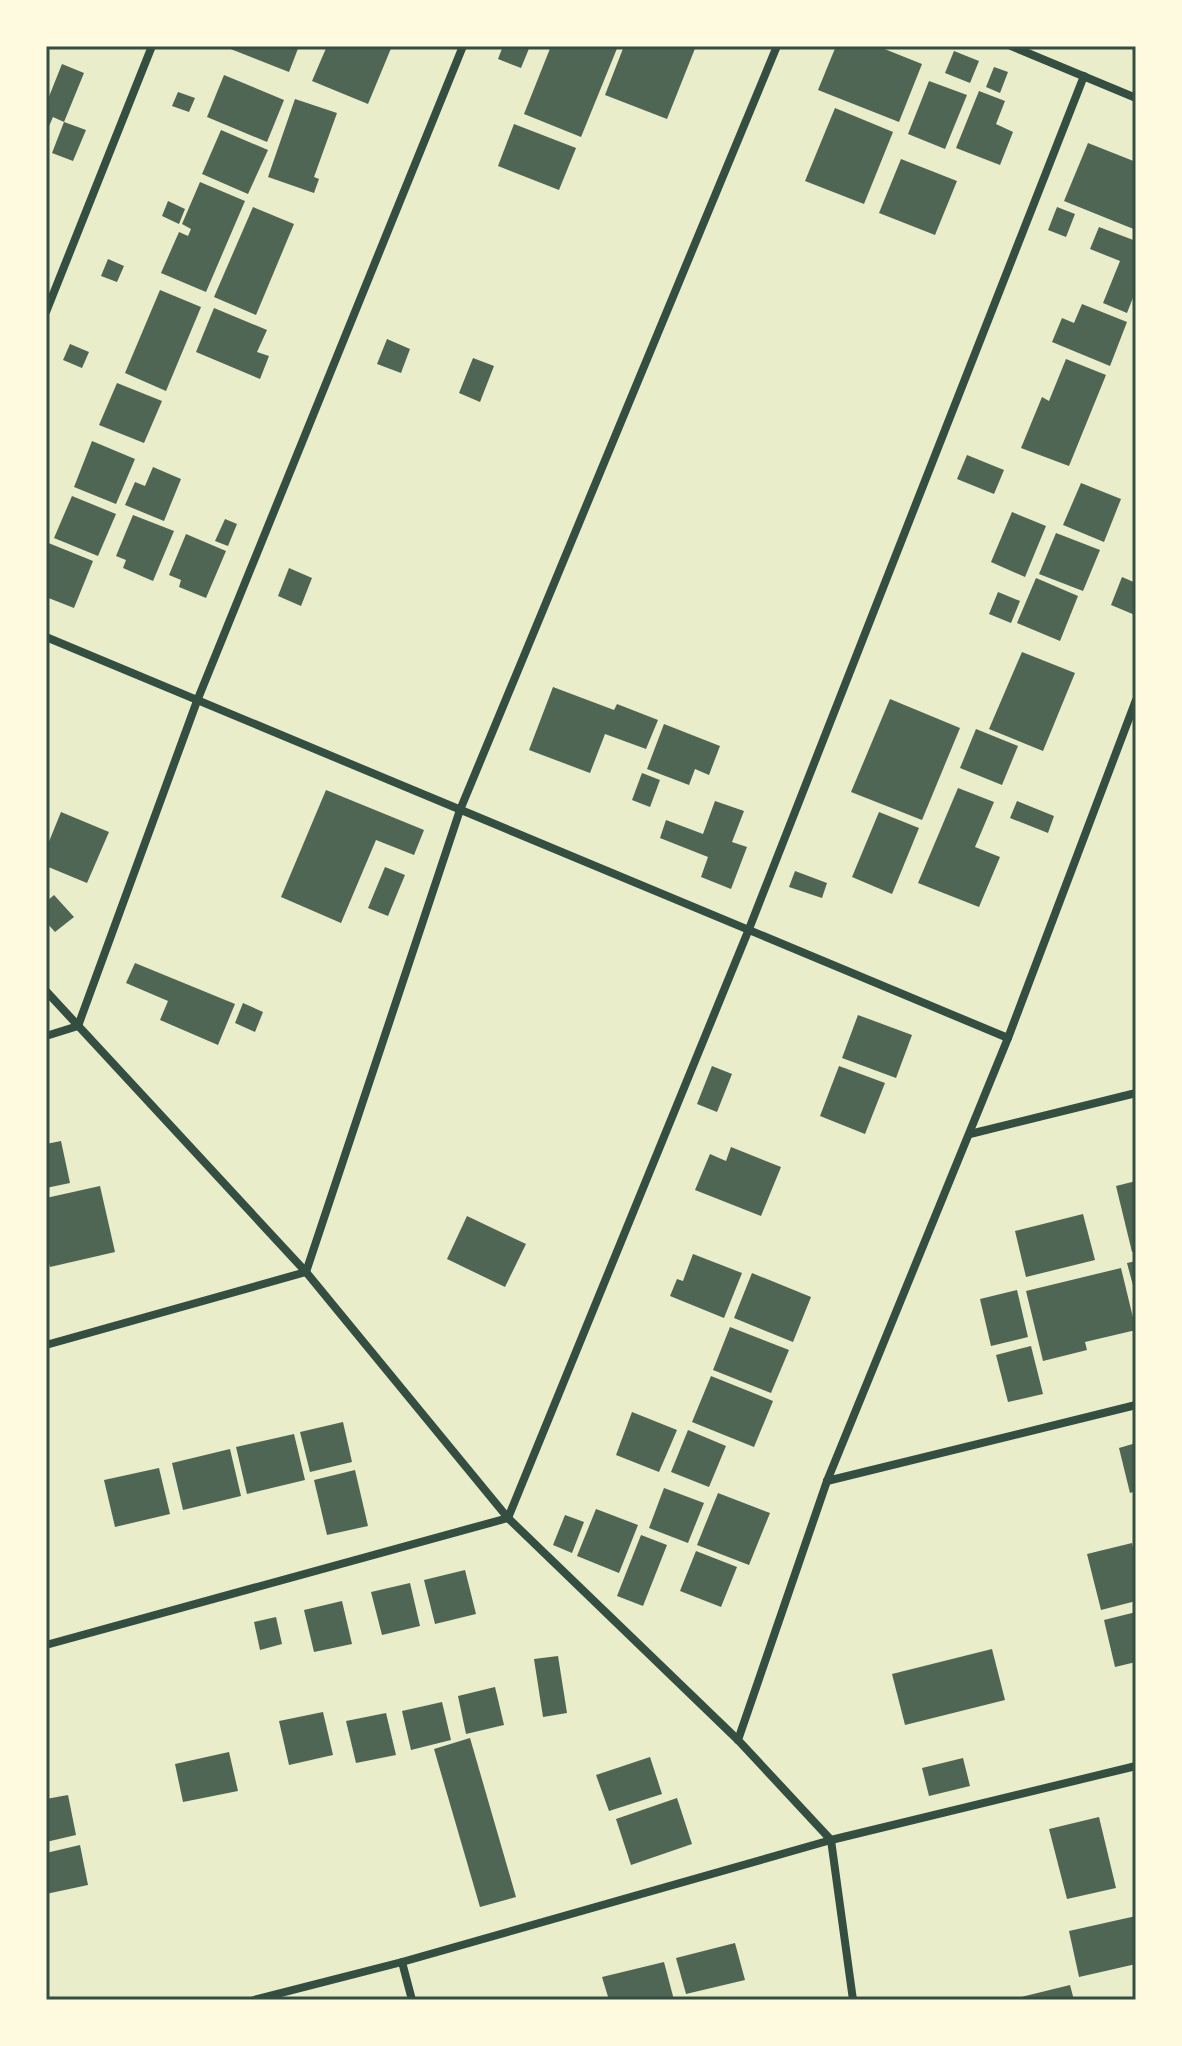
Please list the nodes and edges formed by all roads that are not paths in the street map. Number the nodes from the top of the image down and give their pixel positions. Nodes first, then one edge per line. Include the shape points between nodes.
1 (152, 46) edge
2 (463, 46) edge
3 (777, 46) edge
4 (1011, 46) edge
5 (1084, 76) junction
6 (1136, 98) edge
7 (46, 312) edge
8 (46, 637) edge
9 (1136, 700) edge
10 (197, 701) junction
11 (460, 810) junction
12 (749, 929) junction
13 (46, 991) edge
14 (78, 1026) junction
15 (46, 1036) edge
16 (1008, 1038) junction
17 (1136, 1093) edge
18 (970, 1134) junction
19 (306, 1272) junction
20 (46, 1345) edge
21 (1136, 1405) edge
22 (827, 1481) junction
23 (508, 1518) junction
24 (46, 1645) edge
25 (738, 1740) junction
26 (1136, 1766) edge
27 (831, 1840) junction
28 (402, 1962) junction
29 (254, 2000) edge
30 (412, 2000) edge
31 (853, 2000) edge

1 - 7 street
2 - 10 street
3 - 11 street
4 - 5 street
5 - 6 street
5 - 12 street
8 - 10 street
9 - 16 street
10 - 11 street
10 - 14 street
11 - 12 street
11 - 19 street
12 - 16 street
12 - 23 street
13 - 14 street
14 - 15 street
14 - 19 street
16 - 18 street
17 - 18 street
18 - 22 street
19 - 20 street
19 - 23 street
21 - 22 street
22 - 25 street
23 - 24 street
23 - 25 street
25 - 27 street
26 - 27 street
27 - 28 street
27 - 31 street
28 - 29 street
28 - 30 street

